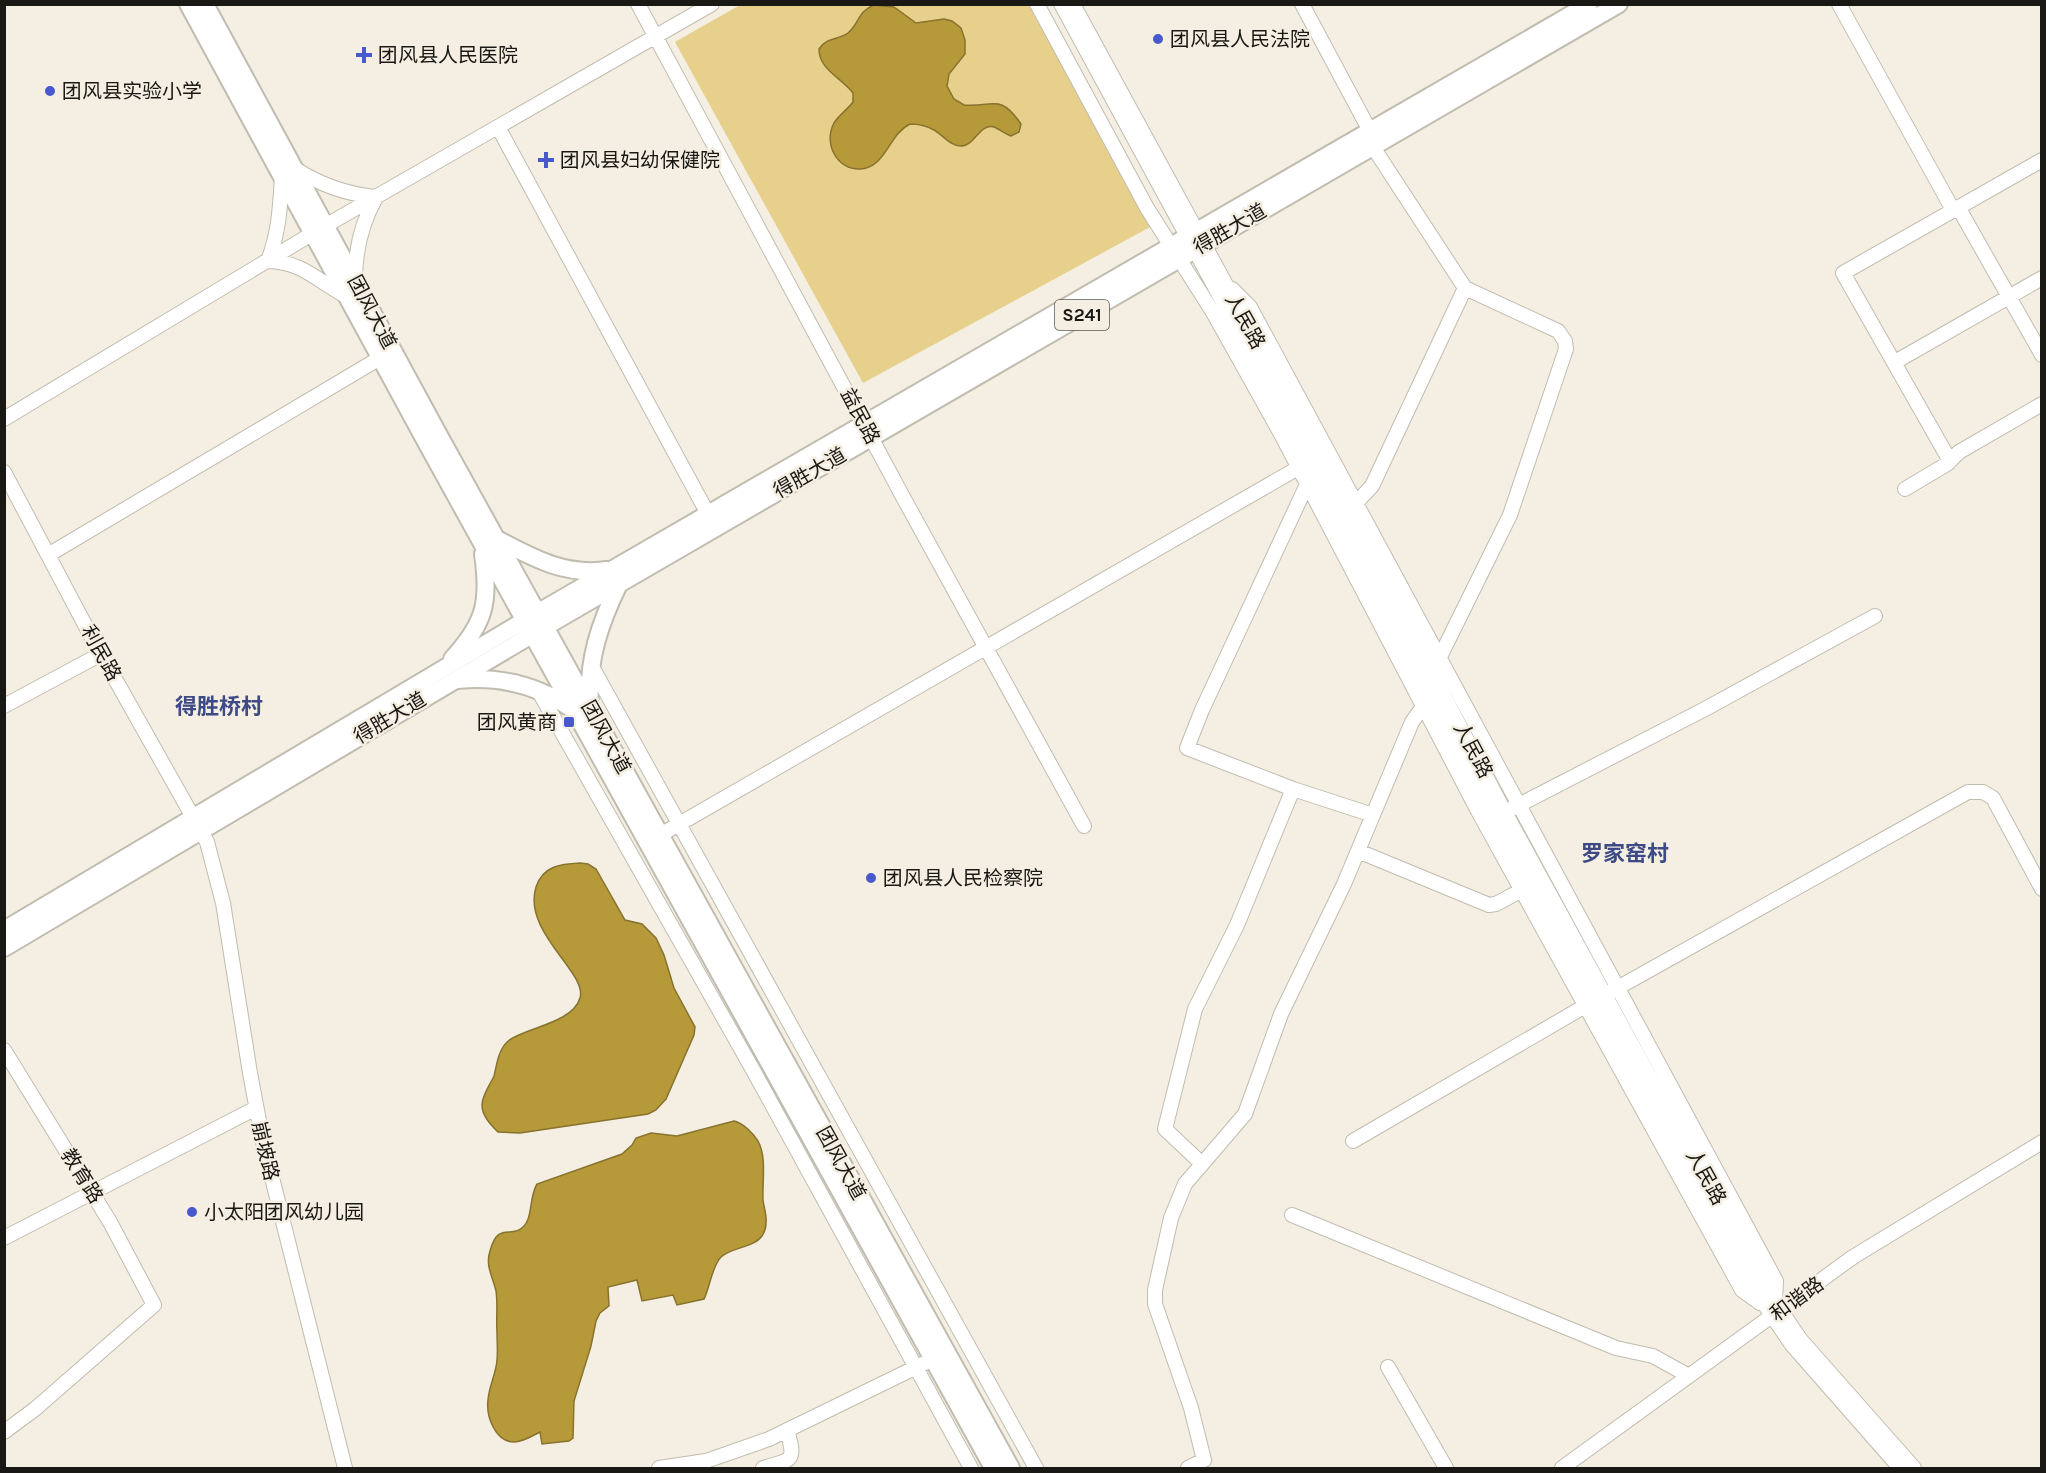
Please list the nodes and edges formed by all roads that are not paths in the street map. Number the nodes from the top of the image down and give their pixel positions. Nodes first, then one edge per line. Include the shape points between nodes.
1 (188, 4) edge
2 (205, 4) edge
3 (638, 4) edge
4 (712, 4) edge
5 (1036, 4) edge
6 (1061, 4) edge
7 (1073, 4) edge
8 (1302, 4) edge
9 (1589, 4) edge
10 (1619, 4) edge
11 (1839, 4) edge
12 (656, 37) junction
13 (498, 127) junction
14 (1371, 139) junction
15 (2042, 160) edge
16 (288, 173) junction
17 (376, 197) junction
18 (1955, 208) junction
19 (319, 230) junction
20 (1195, 241) junction
21 (1175, 253) junction
22 (268, 261) junction
23 (1221, 278) junction
24 (2042, 278) edge
25 (355, 281) junction
26 (1465, 288) junction
27 (346, 296) junction
28 (2008, 297) junction
29 (2042, 355) edge
30 (380, 358) junction
31 (1895, 362) junction
32 (2042, 404) edge
33 (4, 419) edge
34 (868, 431) junction
35 (1950, 460) junction
36 (1307, 467) junction
37 (4, 472) edge
38 (1307, 485) junction
39 (1905, 489) dead end
40 (1356, 503) junction
41 (708, 514) junction
42 (489, 542) junction
43 (48, 555) junction
44 (618, 575) junction
45 (1875, 615) dead end
46 (535, 624) junction
47 (986, 648) junction
48 (101, 654) junction
49 (1439, 657) junction
50 (591, 665) junction
51 (1432, 672) junction
52 (450, 674) junction
53 (538, 690) junction
54 (1432, 694) junction
55 (4, 706) edge
56 (1423, 706) junction
57 (582, 710) junction
58 (1293, 789) junction
59 (1519, 805) junction
60 (1506, 812) junction
61 (1373, 815) junction
62 (680, 823) junction
63 (197, 824) junction
64 (1084, 826) dead end
65 (660, 834) junction
66 (1358, 851) junction
67 (2042, 889) edge
68 (1522, 890) junction
69 (4, 930) edge
70 (4, 948) edge
71 (1601, 997) junction
72 (4, 1050) edge
73 (256, 1108) junction
74 (1353, 1141) dead end
75 (2042, 1142) edge
76 (1201, 1163) junction
77 (92, 1193) junction
78 (1292, 1215) dead end
79 (4, 1238) edge
80 (1774, 1309) junction
81 (933, 1359) junction
82 (916, 1367) junction
83 (1388, 1367) dead end
84 (1689, 1376) junction
85 (787, 1430) junction
86 (4, 1432) edge
87 (345, 1468) edge
88 (659, 1468) edge
89 (763, 1468) edge
90 (971, 1468) edge
91 (993, 1468) edge
92 (1011, 1468) edge
93 (1036, 1468) edge
94 (1188, 1468) edge
95 (1446, 1468) edge
96 (1562, 1468) edge
97 (1900, 1468) edge
98 (1914, 1468) edge

1 - 16 main road, 团风大道
2 - 16 main road, 团风大道
3 - 12 street, 益民路
4 - 12 street
5 - 21 street
6 - 20 street, 人民路
7 - 20 street, 人民路
8 - 14 street
9 - 14 main road, 得胜大道 / S241
10 - 14 main road, 得胜大道 / S241
11 - 18 street
12 - 13 street
12 - 34 street, 益民路
13 - 17 street
13 - 41 street
14 - 20 main road, 得胜大道 / S241
14 - 26 street
15 - 18 street
16 - 17 street via 338,190
16 - 19 main road, 团风大道
16 - 22 street
17 - 19 street
17 - 25 street via 358,241
18 - 28 street
18 - 31 street via 1843,273
19 - 22 street
19 - 25 main road, 团风大道
19 - 27 main road, 团风大道
20 - 21 main road, 得胜大道 / S241
20 - 23 street, 人民路
20 - 36 street, 人民路
21 - 34 main road, 得胜大道 / S241
21 - 36 street
22 - 27 street via 298,266
22 - 33 street
23 - 40 street via 1250,307
23 - 51 street, 人民路
24 - 28 street
25 - 42 main road, 团风大道
26 - 40 street via 1372,486
26 - 49 street via 1558,331 1566,349 1510,515
27 - 30 main road, 团风大道
28 - 29 street
28 - 31 street
30 - 42 main road, 团风大道
30 - 43 street
31 - 35 street
32 - 35 street
34 - 41 main road, 得胜大道 / S241
34 - 44 main road, 得胜大道 / S241
34 - 47 street, 益民路
35 - 39 street
36 - 38 street
36 - 47 street
36 - 54 street, 人民路
37 - 43 street, 利民路
38 - 56 street
38 - 58 street via 1186,748
40 - 49 street
41 - 44 main road, 得胜大道 / S241
42 - 44 main road via 563,569
42 - 46 main road, 团风大道
42 - 52 main road via 483,612
43 - 48 street, 利民路
44 - 46 main road, 得胜大道 / S241
44 - 50 main road via 598,630
45 - 59 street
46 - 52 main road, 得胜大道
46 - 57 main road, 团风大道
47 - 62 street
47 - 64 street, 益民路
48 - 55 street
48 - 63 street, 利民路
49 - 51 street
49 - 59 street
50 - 57 main road
50 - 62 street
51 - 60 street, 人民路
52 - 53 main road
52 - 63 main road, 得胜大道
53 - 57 main road
53 - 82 street
54 - 56 street
54 - 71 street, 人民路 via 1491,808
56 - 61 street via 1412,722
56 - 68 street
57 - 65 main road, 团风大道
57 - 81 main road, 团风大道
58 - 61 street
58 - 76 street via 1189,1031 1165,1129
59 - 60 street
59 - 71 street
60 - 71 street, 人民路
61 - 66 street
62 - 65 street
62 - 93 street
63 - 69 main road, 得胜大道
63 - 70 main road, 得胜大道
63 - 73 street, 崩坡路 via 207,842 223,903
65 - 92 main road, 团风大道
66 - 68 street via 1489,904 1497,904
66 - 76 street via 1281,1014 1245,1114
67 - 71 street via 1993,798 1973,791
68 - 71 street
71 - 74 street
71 - 80 street, 人民路
71 - 80 street via 1742,1290
72 - 77 street, 教育路
73 - 77 street
73 - 87 street, 崩坡路
75 - 80 street, 和谐路
76 - 94 street via 1185,1184 1171,1218 1155,1290 1156,1311 1191,1408 1204,1460
77 - 79 street
77 - 86 street, 教育路 via 154,1305
78 - 84 street via 1616,1348 1653,1356
80 - 84 street, 和谐路
80 - 97 street, 人民路 via 1792,1346
80 - 98 street, 人民路
81 - 82 street
81 - 91 main road, 团风大道
82 - 85 street
82 - 90 street
83 - 95 street
84 - 96 street, 和谐路
85 - 88 street via 706,1461
85 - 89 street via 791,1458

